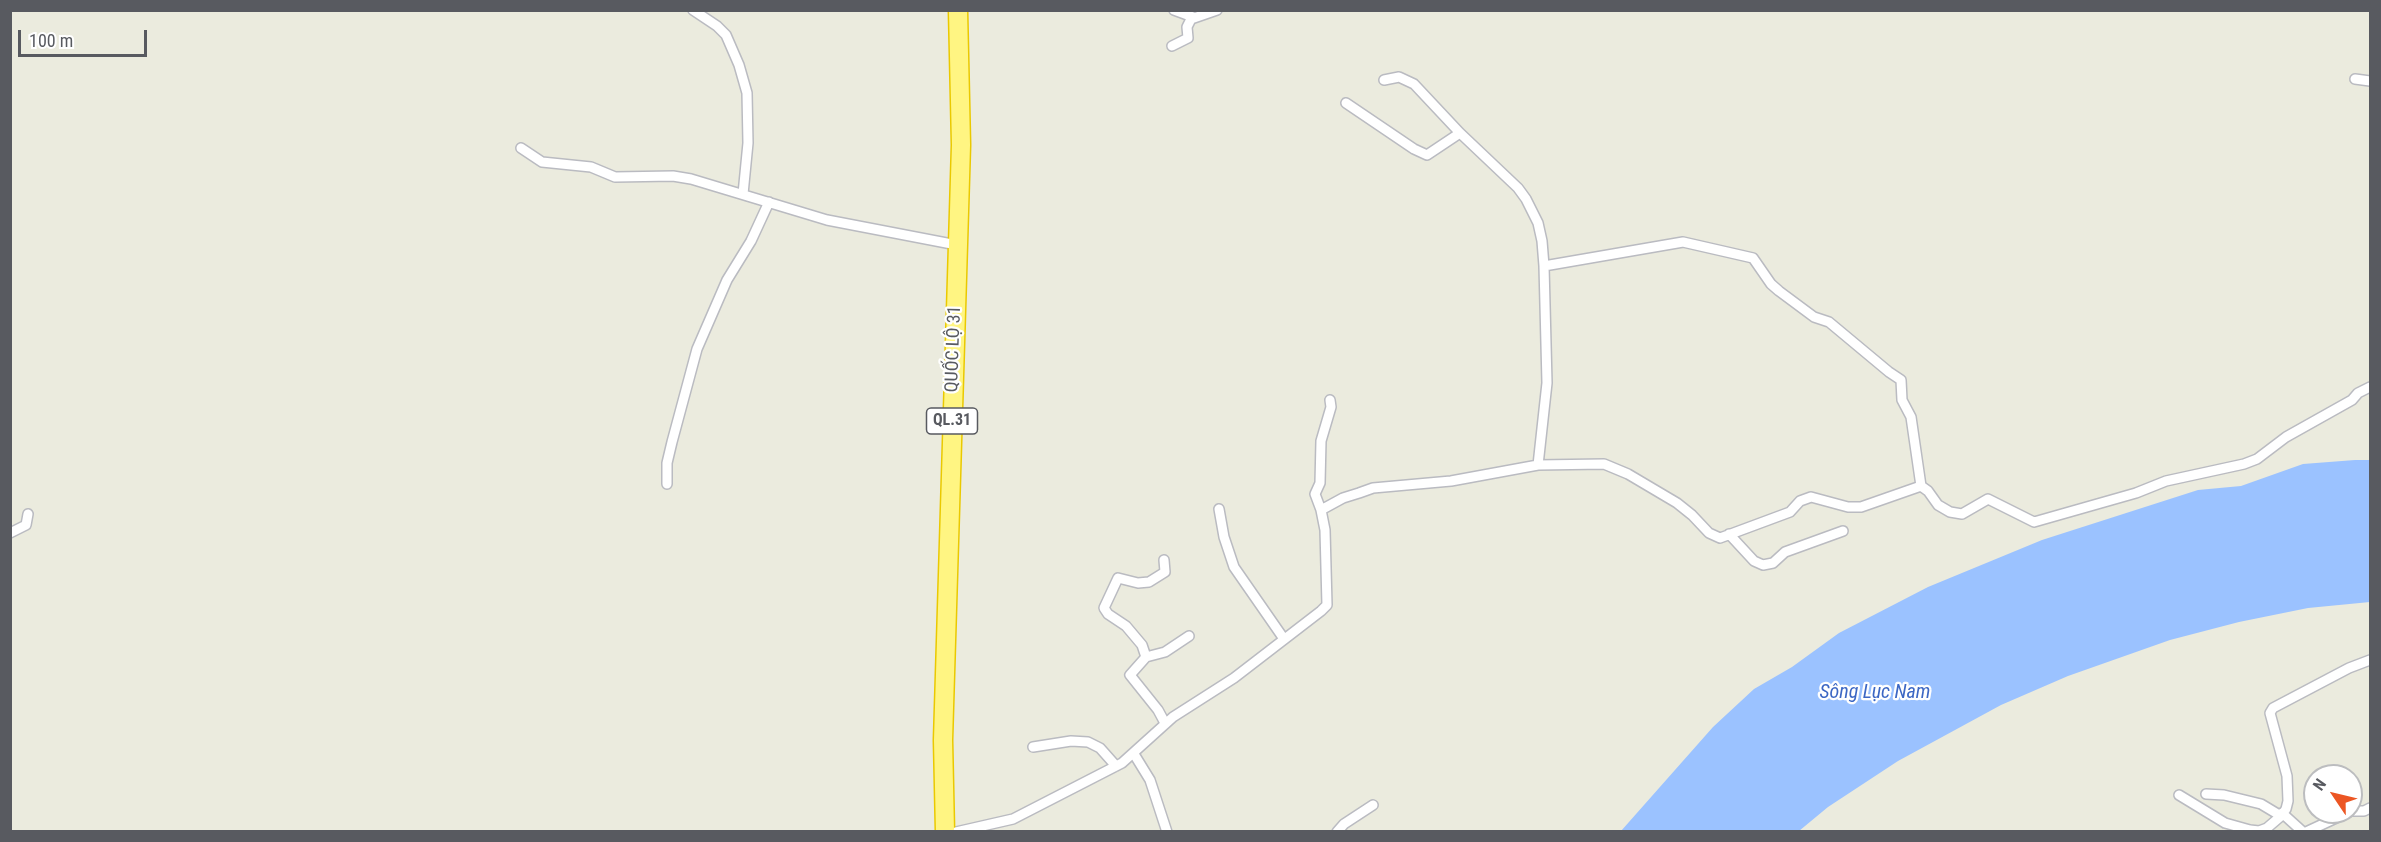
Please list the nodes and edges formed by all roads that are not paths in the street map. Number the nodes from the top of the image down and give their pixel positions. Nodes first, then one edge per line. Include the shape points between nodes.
1 (693, 10) edge
2 (958, 10) edge
3 (1174, 10) edge
4 (1217, 10) edge
5 (1193, 17) junction
6 (1172, 46) dead end
7 (2355, 78) dead end
8 (1384, 80) dead end
9 (2370, 81) edge
10 (1346, 104) dead end
11 (1460, 133) junction
12 (521, 148) dead end
13 (743, 194) junction
14 (769, 202) junction
15 (957, 245) junction
16 (1544, 266) junction
17 (2370, 387) edge
18 (1330, 400) dead end
19 (1538, 465) junction
20 (666, 484) dead end
21 (1921, 486) junction
22 (1219, 509) dead end
23 (1321, 510) junction
24 (28, 514) dead end
25 (1843, 531) dead end
26 (10, 533) edge
27 (1729, 534) junction
28 (1164, 560) dead end
29 (1189, 636) dead end
30 (1284, 639) junction
31 (1146, 657) junction
32 (2370, 660) edge
33 (1165, 723) junction
34 (1033, 747) dead end
35 (1134, 754) junction
36 (1116, 766) junction
37 (2206, 794) dead end
38 (2179, 795) dead end
39 (1373, 805) dead end
40 (2282, 815) junction
41 (2321, 824) edge
42 (945, 831) edge
43 (956, 831) edge
44 (1167, 831) edge
45 (1337, 831) edge
46 (2246, 831) edge
47 (2304, 831) edge

1 - 13 street via 726,35 747,93 748,144
2 - 15 highway, QUỐC LỘ 31 / QL.31 via 961,145
3 - 5 street
4 - 5 street
5 - 6 street via 1187,39
7 - 9 street
8 - 11 street via 1409,80
10 - 11 street via 1426,155
11 - 16 street via 1526,199 1540,231
12 - 13 street via 542,162 591,167 615,177 682,178
13 - 14 street
14 - 15 street via 827,220
14 - 20 street via 727,280 698,349 667,463
15 - 42 highway, QUỐC LỘ 31 / QL.31 via 943,740
16 - 19 street via 1547,383
16 - 21 street via 1683,242 1753,258 1779,291 1814,317 1829,322 1901,380
17 - 21 street via 2286,436 2252,461 2166,481 2039,521 2031,521 1988,499 1962,514 1950,512
18 - 23 street via 1321,441 1320,483 1315,494
19 - 23 street via 1451,481 1373,488
19 - 27 street via 1612,466 1677,503 1713,537
21 - 27 street via 1861,507 1811,497 1800,501 1790,512
22 - 30 street via 1234,567
23 - 30 street via 1326,536 1327,605
24 - 26 street via 26,525
25 - 27 street via 1797,547 1763,565 1754,561
28 - 31 street via 1165,572 1149,582 1118,578 1104,608 1142,645
29 - 31 street via 1165,652
30 - 33 street via 1234,678
31 - 33 street via 1130,675
32 - 40 street via 2272,708 2270,713 2287,776 2288,801
33 - 35 street
34 - 36 street via 1088,742 1100,748
35 - 36 street
35 - 44 street via 1150,780
36 - 43 street via 1013,819
37 - 40 street via 2261,804
38 - 46 street
39 - 45 street
40 - 46 street via 2267,828
40 - 47 street
41 - 47 street

